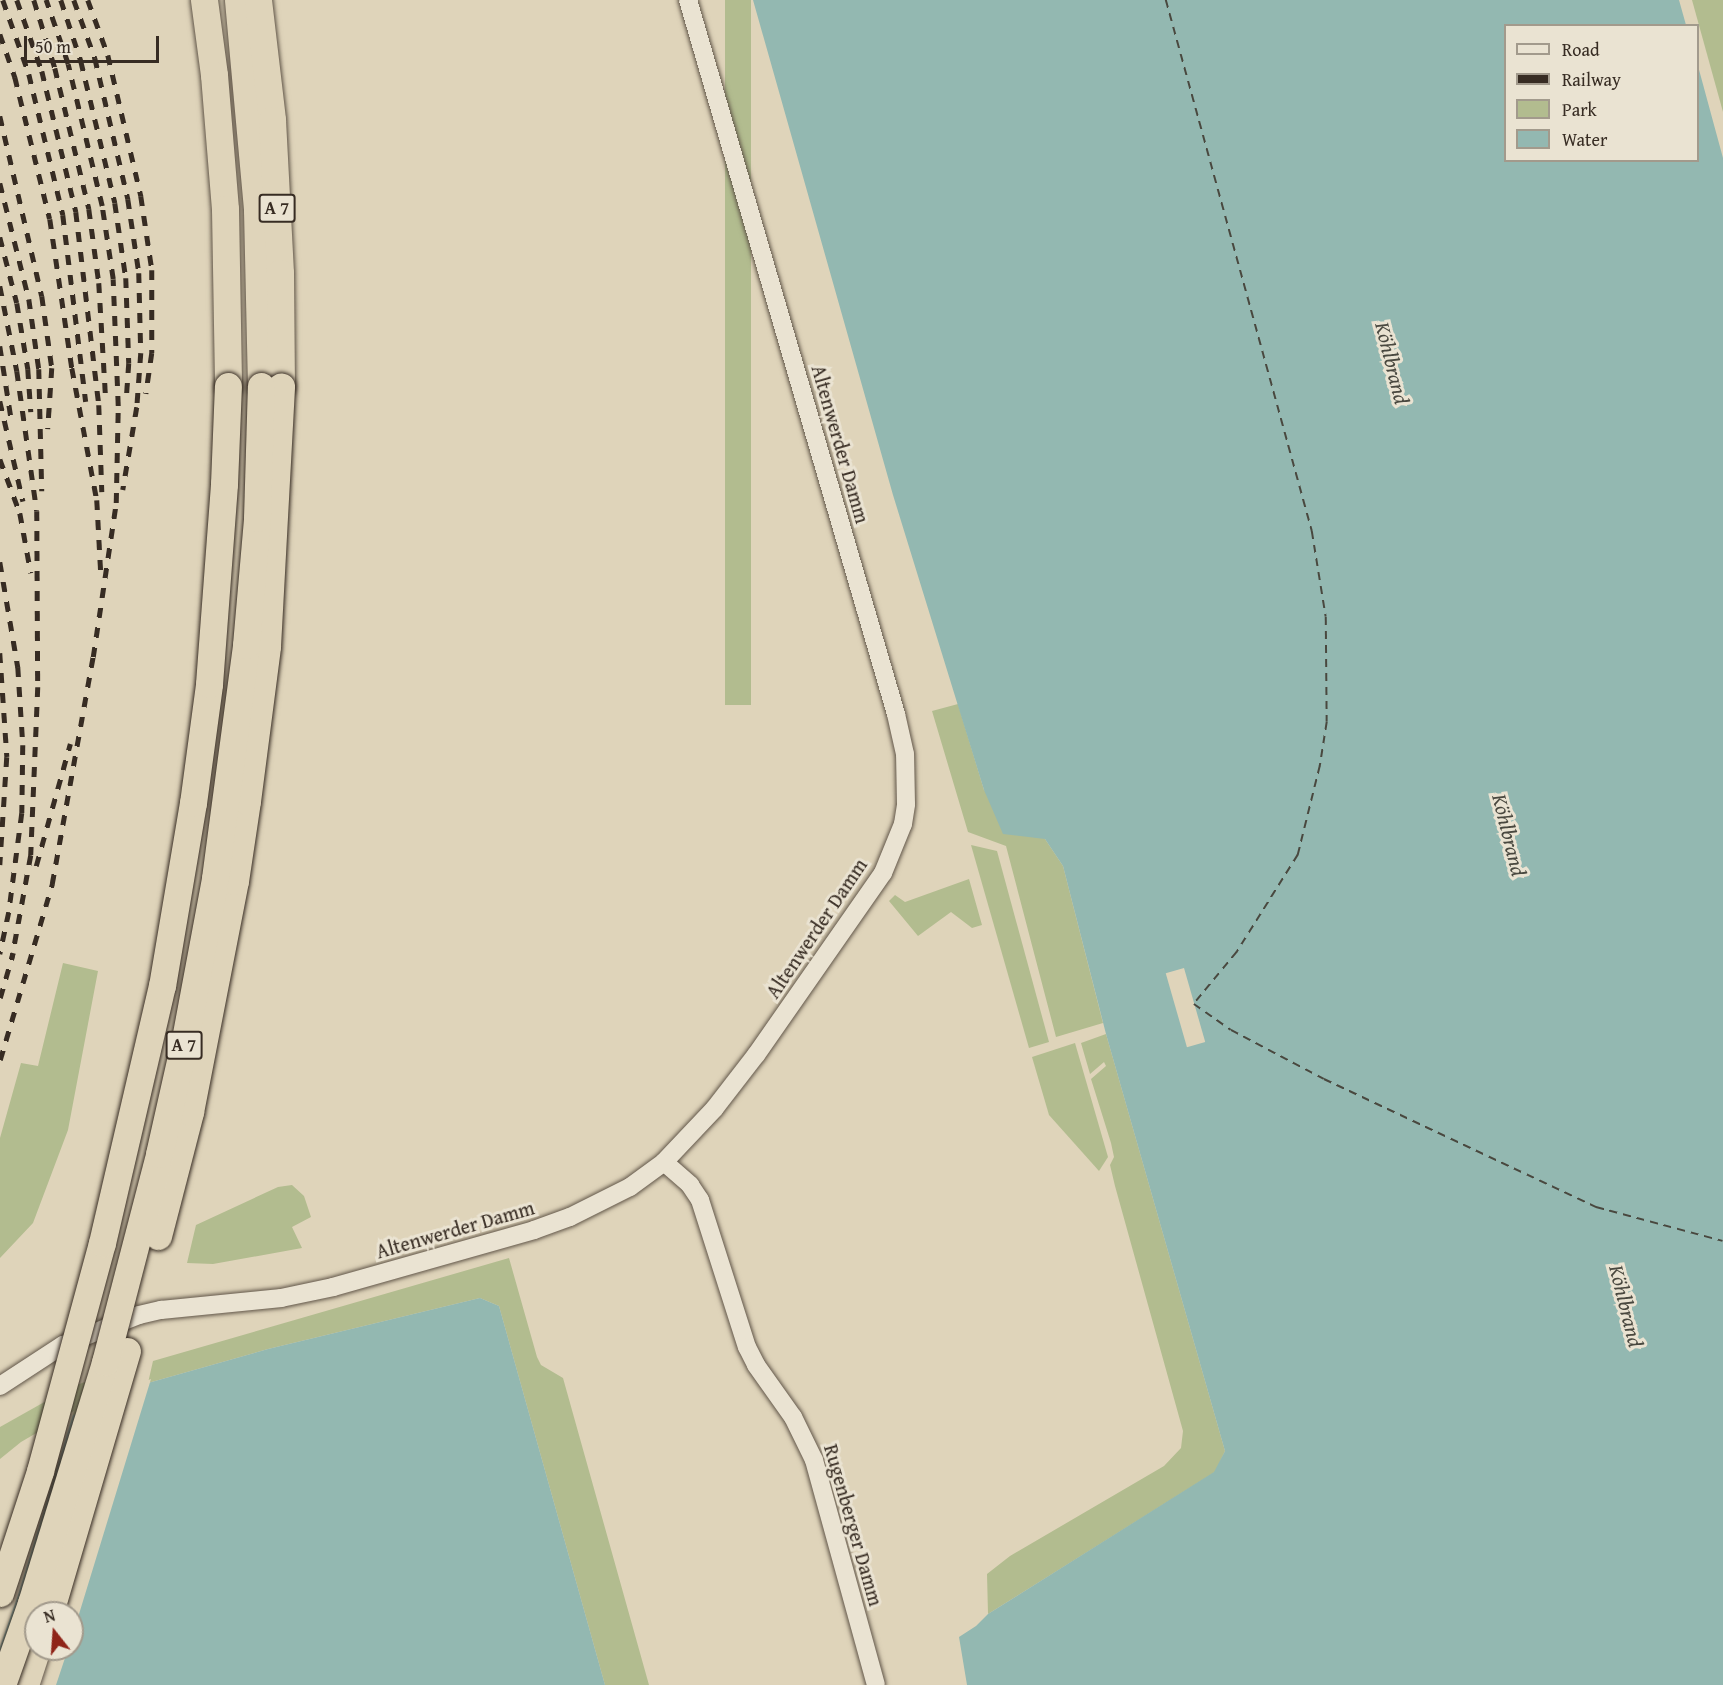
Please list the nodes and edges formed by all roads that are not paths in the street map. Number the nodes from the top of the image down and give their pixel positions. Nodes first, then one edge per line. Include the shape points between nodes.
1 (204, 0) edge
2 (238, 0) edge
3 (258, 0) edge
4 (688, 0) edge
5 (253, 32) junction
6 (664, 1162) junction
7 (0, 1386) edge
8 (0, 1594) edge
9 (54, 1601) edge
10 (33, 1661) edge
11 (2, 1685) edge
12 (25, 1685) edge
13 (876, 1685) edge

1 - 8 highway, A 7, bridge via 225,209 228,386 209,684 162,986 102,1243 40,1471
2 - 5 highway, A 7
3 - 5 highway, A 7
4 - 6 street, Altenwerder Damm via 897,714 907,788 903,824 896,844 867,898 715,1108
5 - 9 highway, A 7, bridge via 272,120 280,273 281,386 267,646 235,881 190,1112 105,1430
5 - 11 highway, A 7, bridge via 261,386 253,564 231,775 185,1039 146,1209 105,1362
6 - 7 street, Altenwerder Damm via 599,1204 526,1233 333,1287 237,1304 160,1310 118,1322 63,1345
6 - 13 street, Rugenberger Damm via 690,1185 700,1200 747,1347 793,1417 810,1451
10 - 12 highway

